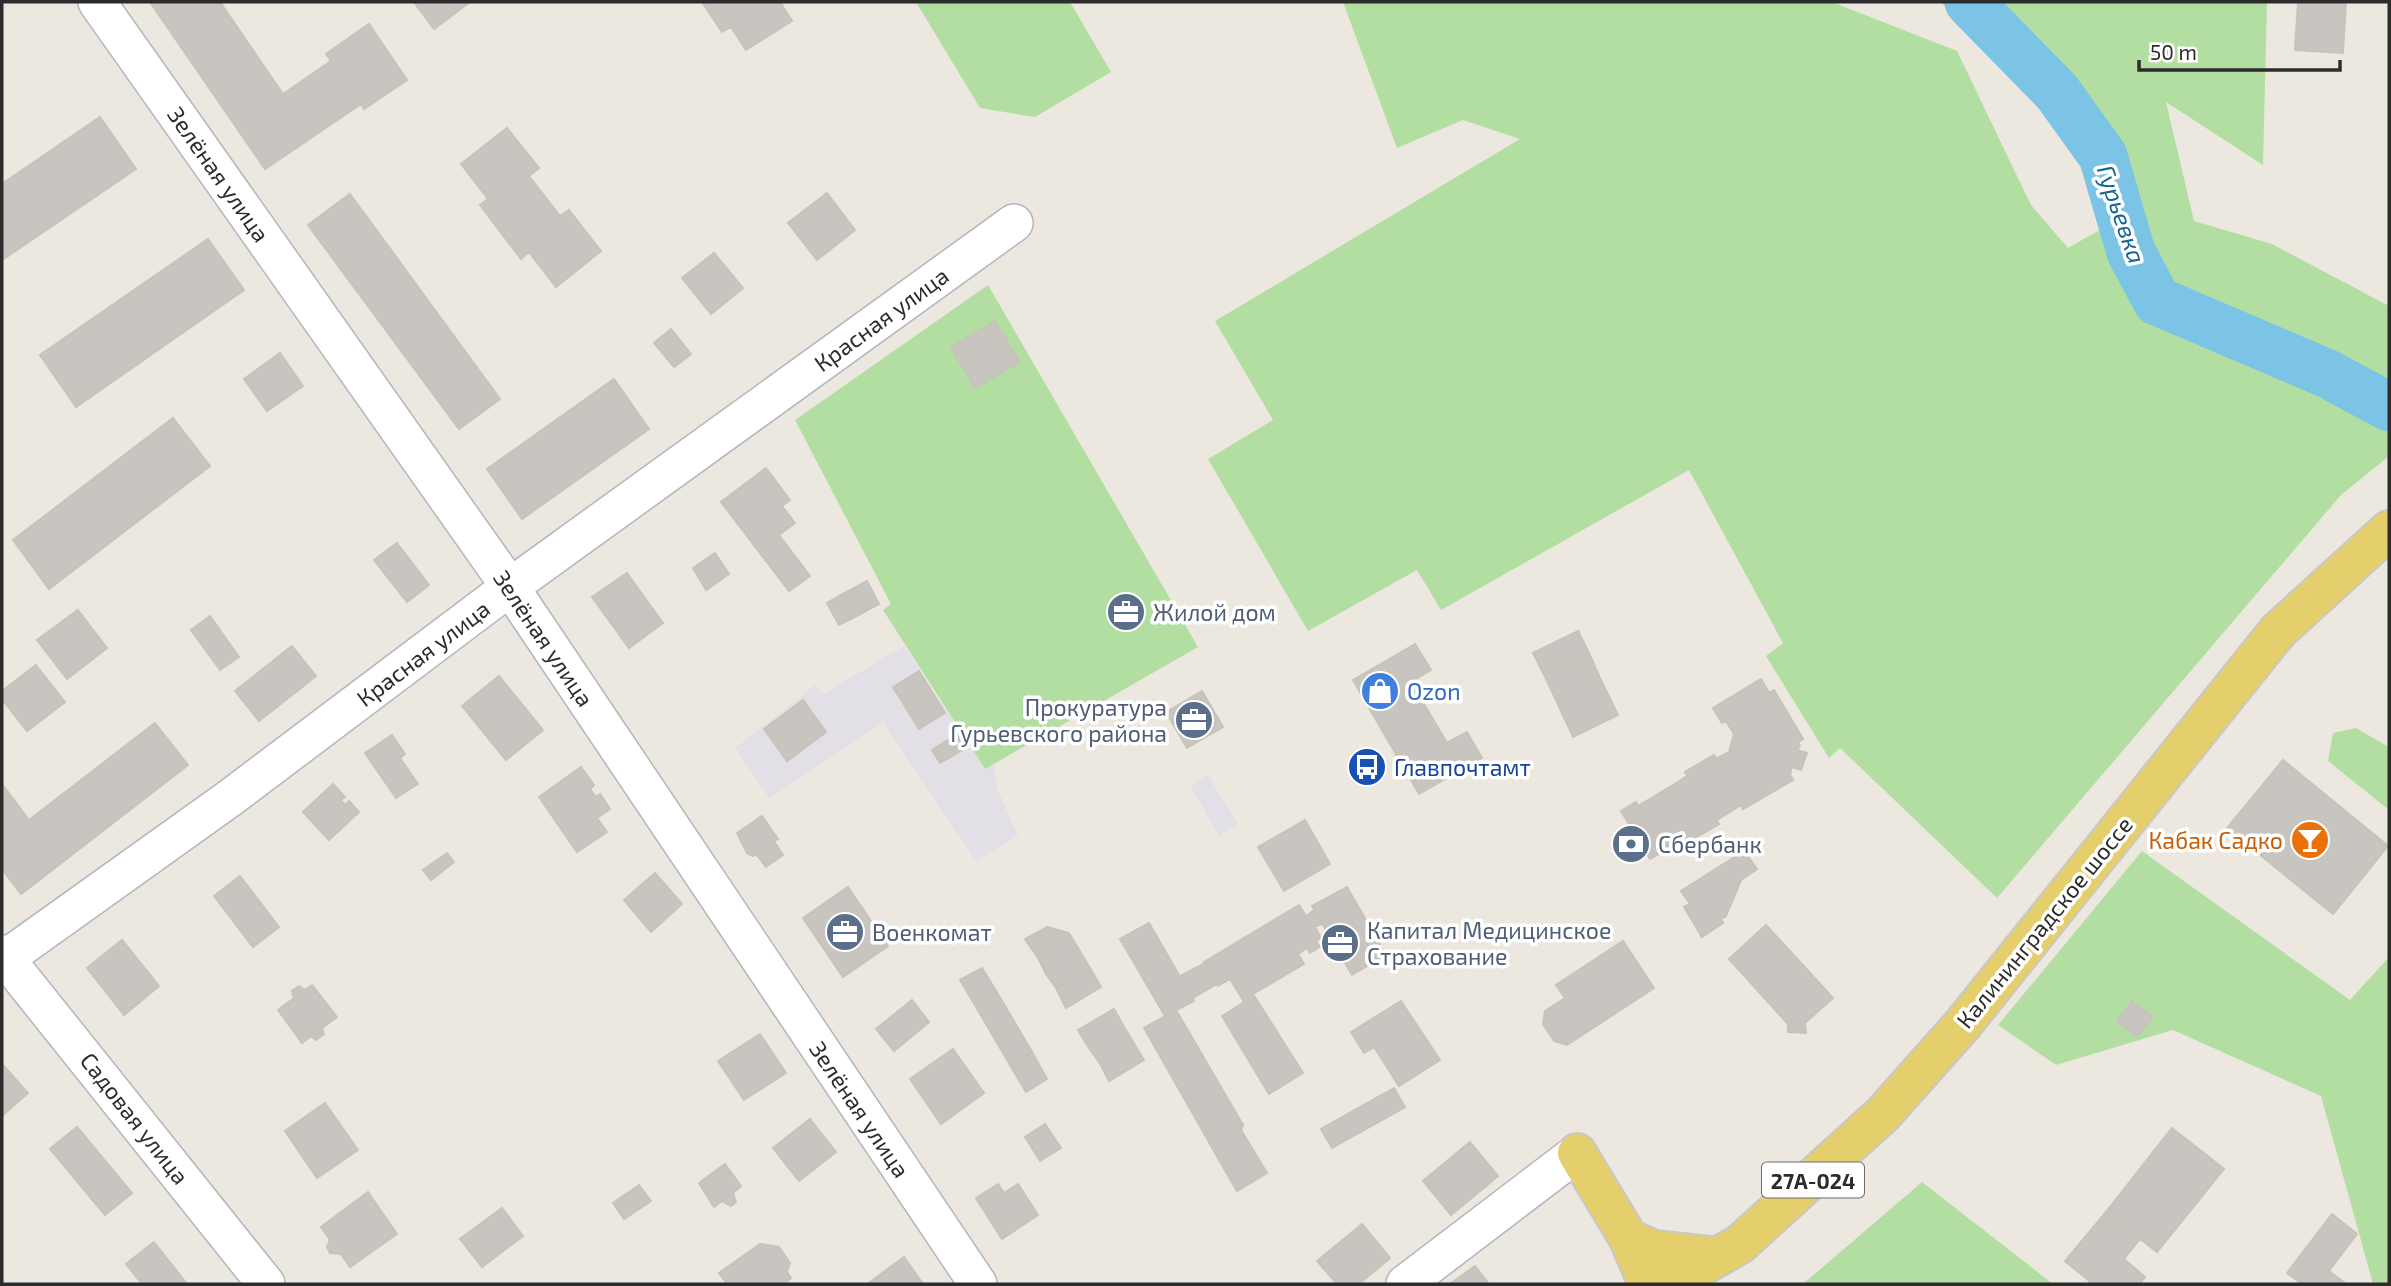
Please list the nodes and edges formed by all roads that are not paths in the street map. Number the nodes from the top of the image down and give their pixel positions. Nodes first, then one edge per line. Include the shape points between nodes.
1 (97, 2) edge
2 (1014, 223) dead end
3 (2389, 530) edge
4 (510, 587) junction
5 (3, 958) edge
6 (1577, 1153) joint
7 (1629, 1239) junction
8 (1723, 1262) edge
9 (1656, 1282) edge
10 (266, 1284) edge
11 (978, 1284) edge
12 (1405, 1284) edge

1 - 4 street, Зелёная улица
2 - 4 street, Красная улица
3 - 8 main road, Калининградское шоссе / 27А-024 via 2278,631 1963,1024 1883,1114
4 - 5 street, Красная улица via 230,798
4 - 11 street, Зелёная улица
5 - 10 street, Садовая улица
6 - 7 main road
6 - 12 street
7 - 8 main road via 1654,1250
7 - 9 main road
8 - 9 main road, Калининградское шоссе / 27А-024

